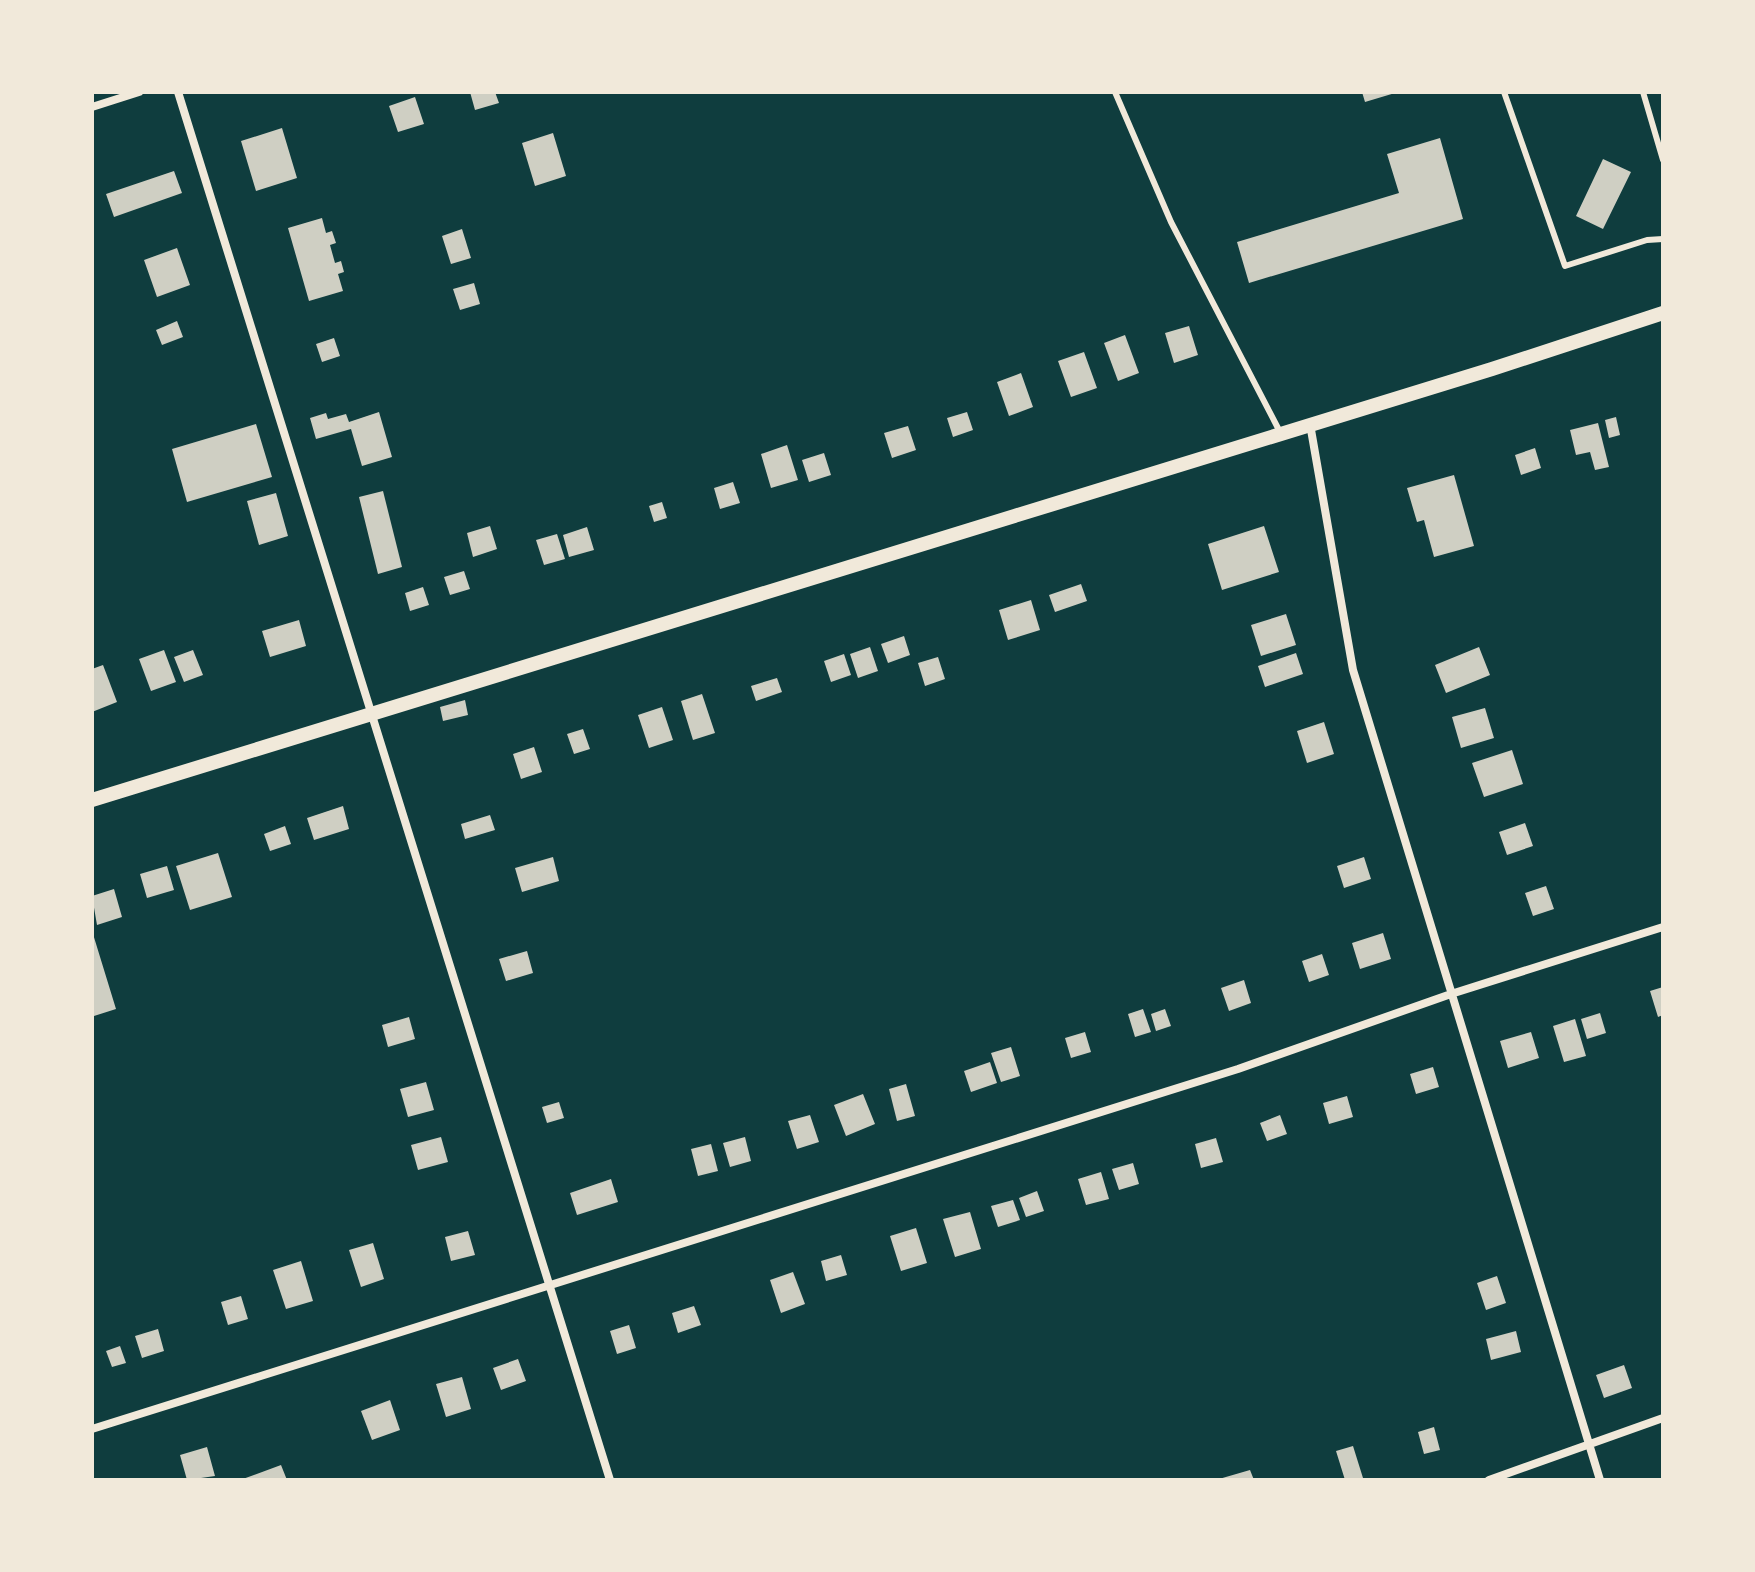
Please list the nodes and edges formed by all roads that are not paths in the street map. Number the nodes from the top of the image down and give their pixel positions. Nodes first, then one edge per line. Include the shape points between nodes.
1 (139, 92) edge
2 (178, 92) edge
3 (1115, 92) edge
4 (1504, 92) edge
5 (1643, 92) edge
6 (92, 107) edge
7 (1663, 160) edge
8 (1663, 239) edge
9 (1663, 313) edge
10 (1310, 424) junction
11 (1280, 432) junction
12 (372, 713) junction
13 (92, 800) edge
14 (1663, 927) edge
15 (1451, 994) junction
16 (551, 1283) junction
17 (1663, 1418) edge
18 (92, 1429) edge
19 (1588, 1445) junction
20 (610, 1480) edge
21 (1489, 1480) edge
22 (1600, 1480) edge

1 - 6 street
2 - 12 street
3 - 11 lane via 1171,222
4 - 8 lane via 1565,266
5 - 7 lane
9 - 10 street
10 - 11 street
10 - 15 street via 1353,670
11 - 12 street
12 - 13 street
12 - 16 street
14 - 15 street
15 - 16 street via 1238,1069
15 - 19 street
16 - 18 street
16 - 20 street
17 - 19 street
19 - 21 street
19 - 22 street

